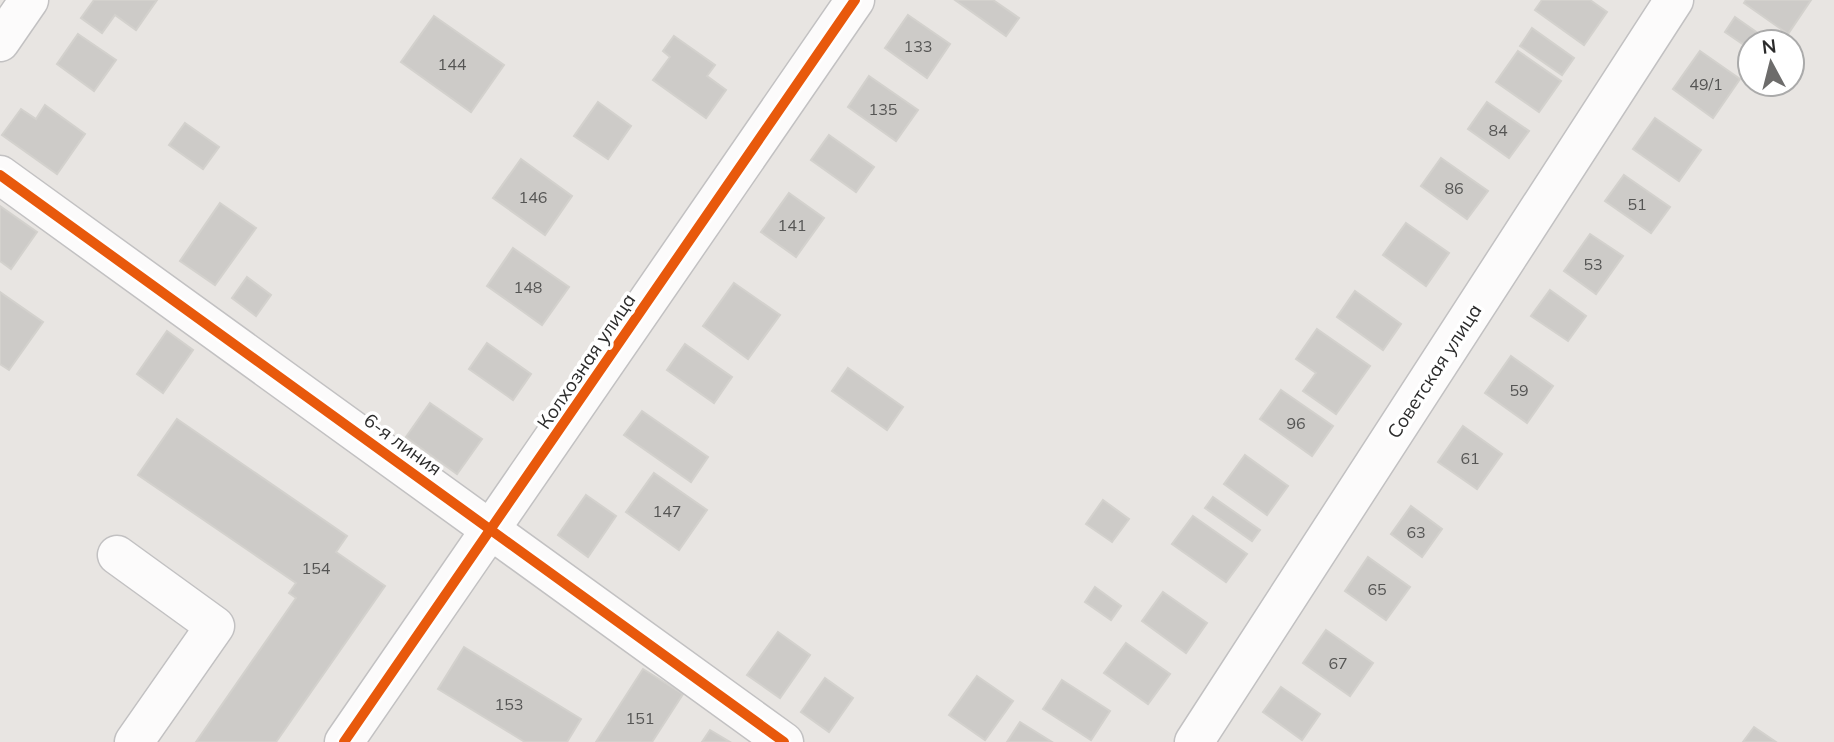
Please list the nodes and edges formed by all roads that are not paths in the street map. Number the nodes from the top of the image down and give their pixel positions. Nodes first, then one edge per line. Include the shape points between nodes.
1 (29, 0) edge
2 (855, 0) edge
3 (1674, 0) edge
4 (0, 42) edge
5 (0, 175) edge
6 (491, 530) junction
7 (117, 555) dead end
8 (134, 742) edge
9 (344, 742) edge
10 (784, 742) edge
11 (1194, 742) edge

1 - 4 street
2 - 6 street, Колхозная улица
3 - 11 street, Советская улица
5 - 6 street, 6-я линия
6 - 9 street, Колхозная улица
6 - 10 street, 6-я линия
7 - 8 street via 215,626

